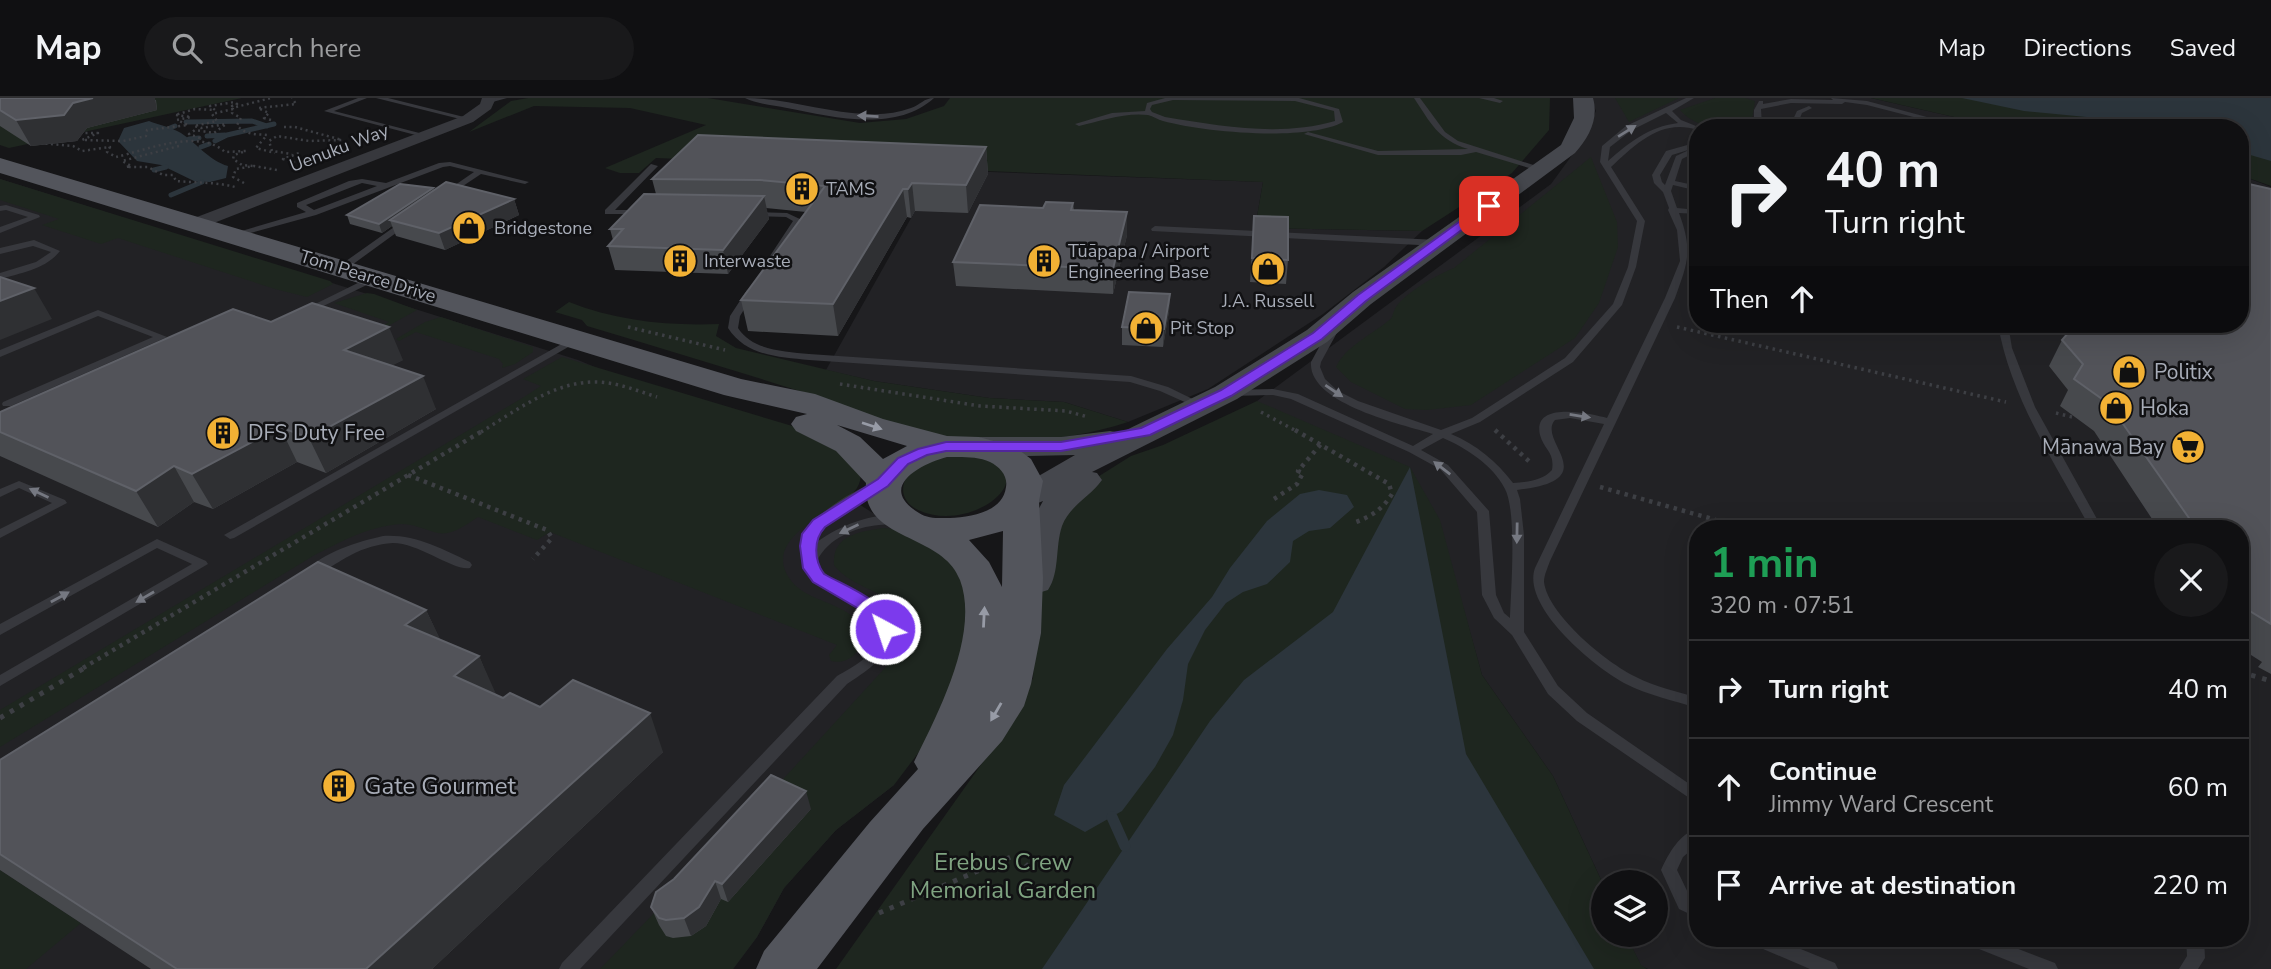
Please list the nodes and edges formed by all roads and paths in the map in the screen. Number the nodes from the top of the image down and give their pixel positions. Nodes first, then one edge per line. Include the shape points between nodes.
1 (271, 98) edge
2 (292, 98) edge
3 (364, 98) edge
4 (379, 98) edge
5 (748, 98) edge
6 (931, 98) edge
7 (1417, 98) edge
8 (1482, 98) edge
9 (1583, 98) edge
10 (1692, 98) edge
11 (1760, 98) edge
12 (1834, 98) edge
13 (494, 99) edge
14 (1500, 101) dead end
15 (1867, 103) junction
16 (1759, 107) junction
17 (1808, 108) dead end
18 (1670, 109) junction
19 (1149, 113) junction
20 (1564, 114) dead end
21 (468, 119) junction
22 (1758, 119) edge
23 (1796, 119) edge
24 (1930, 119) edge
25 (271, 120) dead end
26 (1339, 122) junction
27 (1079, 124) dead end
28 (1687, 124) joint
29 (284, 127) dead end
30 (1301, 132) junction
31 (75, 135) dead end
32 (427, 136) junction
33 (56, 139) edge
34 (197, 141) junction
35 (1337, 142) junction
36 (179, 145) junction
37 (1689, 147) edge
38 (1477, 149) junction
39 (275, 153) junction
40 (1689, 154) edge
41 (1550, 162) junction
42 (0, 165) edge
43 (254, 166) junction
44 (654, 166) dead end
45 (1607, 166) junction
46 (480, 171) junction
47 (525, 182) dead end
48 (384, 186) junction
49 (1669, 186) junction
50 (1689, 188) edge
51 (436, 202) edge
52 (0, 209) edge
53 (1672, 209) junction
54 (1689, 211) edge
55 (649, 212) edge
56 (313, 213) junction
57 (744, 214) edge
58 (414, 218) edge
59 (195, 224) junction
60 (1155, 229) dead end
61 (0, 230) edge
62 (231, 235) junction
63 (1439, 243) junction
64 (0, 251) edge
65 (342, 268) junction
66 (763, 273) edge
67 (0, 276) edge
68 (374, 278) junction
69 (756, 284) edge
70 (1343, 314) junction
71 (294, 316) edge
72 (1658, 323) junction
73 (1689, 330) edge
74 (1702, 333) edge
75 (2004, 333) edge
76 (574, 340) junction
77 (0, 354) edge
78 (836, 383) dead end
79 (736, 388) junction
80 (657, 397) dead end
81 (1214, 400) junction
82 (3, 403) edge
83 (2030, 408) junction
84 (16, 414) edge
85 (2072, 417) dead end
86 (1097, 419) dead end
87 (1611, 422) junction
88 (1497, 431) dead end
89 (1145, 432) junction
90 (1443, 433) junction
91 (1321, 444) junction
92 (964, 447) junction
93 (1413, 450) junction
94 (1555, 474) junction
95 (407, 475) junction
96 (883, 481) junction
97 (1582, 482) junction
98 (1510, 487) junction
99 (0, 493) edge
100 (1274, 499) dead end
101 (1021, 500) junction
102 (1716, 520) edge
103 (2092, 520) edge
104 (1353, 523) dead end
105 (909, 524) junction
106 (0, 534) edge
107 (230, 535) dead end
108 (533, 559) dead end
109 (810, 563) junction
110 (466, 565) dead end
111 (303, 577) edge
112 (0, 630) edge
113 (1517, 632) junction
114 (1017, 657) junction
115 (2249, 675) edge
116 (0, 681) edge
117 (2271, 681) edge
118 (1689, 700) edge
119 (0, 718) edge
120 (1689, 792) edge
121 (922, 796) junction
122 (1689, 842) edge
123 (1030, 869) dead end
124 (1689, 906) edge
125 (868, 918) dead end
126 (1776, 947) edge
127 (1993, 947) edge
128 (2195, 947) edge
129 (568, 969) edge
130 (784, 969) edge
131 (1829, 969) edge
132 (2049, 969) edge
133 (2188, 969) edge

1 - 31 path via 236,107 232,106 236,102 210,106 215,110 210,112 192,110 175,116 191,117 177,120 188,125 147,130 144,137 107,142 82,139 97,131
2 - 25 path via 296,104 292,106 258,108 269,113 264,118
3 - 32 lane via 327,111
4 - 21 lane
6 -> 5 lane via 915,110 875,117
7 - 38 lane via 1442,134 1455,144
8 - 14 lane
9 - 41 street via 1583,125 1575,141
10 - 18 lane
11 - 16 lane
12 - 15 lane
13 - 21 street, Uenuku Way
15 - 16 lane via 1801,100
15 - 24 lane
16 - 22 lane
17 - 23 lane
18 - 28 lane via 1671,117
45 -> 18 lane via 1605,152 1610,142
19 - 26 lane via 1149,104 1173,98 1295,99 1332,107
19 - 27 lane via 1112,115
19 - 30 lane via 1193,123
20 - 41 street
21 - 32 street, Uenuku Way
26 - 30 lane
26 - 35 lane
28 - 45 lane via 1646,133
29 - 39 path via 341,140 289,141 276,136 269,141
30 - 35 lane
32 - 59 street, Uenuku Way
33 - 36 path via 37,143 87,152 106,146 113,157
34 - 36 path
34 - 39 path via 205,139 189,132 214,133 226,124 194,127 217,121 212,114 233,109 241,118 239,129 267,135 256,148
34 - 43 path via 218,144 225,152 246,151 233,159
35 - 38 lane via 1378,153
36 - 43 path via 122,160 131,166 126,167 148,167 173,175 176,181 237,188 243,186 243,180 233,177 236,169
37 - 49 lane via 1669,153 1657,175 1658,183
38 - 41 lane
39 - 43 path via 300,154 284,159 299,164 272,170
40 - 49 lane via 1679,158
41 - 63 street
42 - 59 main road, Tom Pearce Drive
44 - 55 lane via 608,212
45 - 90 lane via 1642,221 1617,306 1569,360 1476,420
46 - 47 lane
46 - 48 lane via 442,165
46 - 51 lane
48 - 56 lane
48 - 56 lane via 352,183 300,205
49 - 50 lane
49 - 53 lane
52 - 61 lane via 36,217
53 - 54 lane
53 - 72 lane via 1682,230 1684,261
56 - 62 lane
57 - 66 lane via 787,215 798,220
58 - 65 lane
59 - 62 main road, Tom Pearce Drive
60 - 63 lane
62 - 65 main road, Tom Pearce Drive
63 - 70 street
64 - 67 lane via 34,243 56,250 45,260
65 - 68 main road, Tom Pearce Drive
68 - 71 lane
68 - 76 main road, Tom Pearce Drive
69 - 81 lane via 735,316 733,328 743,341 768,350 809,358 1130,379
70 - 81 street via 1317,336
70 -> 90 lane via 1316,360 1319,380 1337,395 1386,417
72 - 73 path
72 - 87 lane
74 - 83 path
75 - 83 lane
76 - 79 main road, Tom Pearce Drive
76 - 107 lane
77 - 82 lane via 98,313 162,337
78 - 86 path via 1004,409 1066,411
79 -> 92 main road, Tom Pearce Drive via 803,401 871,426
79 - 96 main road, Tom Pearce Drive via 849,444
80 - 95 path via 608,381 567,385
81 - 89 street
81 - 91 path
81 - 93 lane via 1273,392 1294,396
82 - 84 lane
83 - 85 path
83 - 103 lane
94 -> 87 lane via 1559,465 1545,435 1545,425 1552,417 1566,414
87 - 97 lane
88 - 94 path via 1530,463
89 - 92 street via 1061,447
89 - 101 street
89 - 114 street via 1051,510 1041,533 1032,601
90 - 93 lane
90 - 98 lane via 1478,452
91 - 100 path via 1298,471 1303,473 1297,484
91 - 104 path via 1381,478 1392,490 1390,499 1377,511
92 - 96 main road via 923,452 903,461
92 - 101 main road via 1000,452 1016,461 1027,486
113 -> 93 lane via 1499,615 1489,595 1483,511 1444,467
94 - 98 lane via 1545,483
95 - 108 path via 547,530 552,538
95 - 119 path
96 - 105 main road via 881,496 887,509
96 - 109 lane via 814,528 808,546
97 - 102 path
97 - 118 lane via 1538,581 1547,603 1562,625 1597,658 1630,680
98 -> 113 lane via 1517,516
106 -> 99 lane via 61,503 19,484
101 - 105 main road via 989,523 966,529
101 - 114 main road
105 -> 109 lane via 875,520 846,530 815,553
121 -> 105 main road via 963,709 976,669 985,602 981,583 966,558 940,537
109 - 129 lane via 826,584 878,614 885,629 883,644 872,659 842,680
110 - 111 lane via 408,541 374,542 338,555
112 -> 116 lane via 158,543 202,564
113 - 120 lane via 1553,690 1582,717
114 -> 121 main road via 1001,706
115 - 117 path
121 - 130 main road
122 - 124 lane via 1669,870
123 - 125 path via 1013,856
126 - 131 lane
127 - 132 lane
128 - 133 lane via 2196,958

